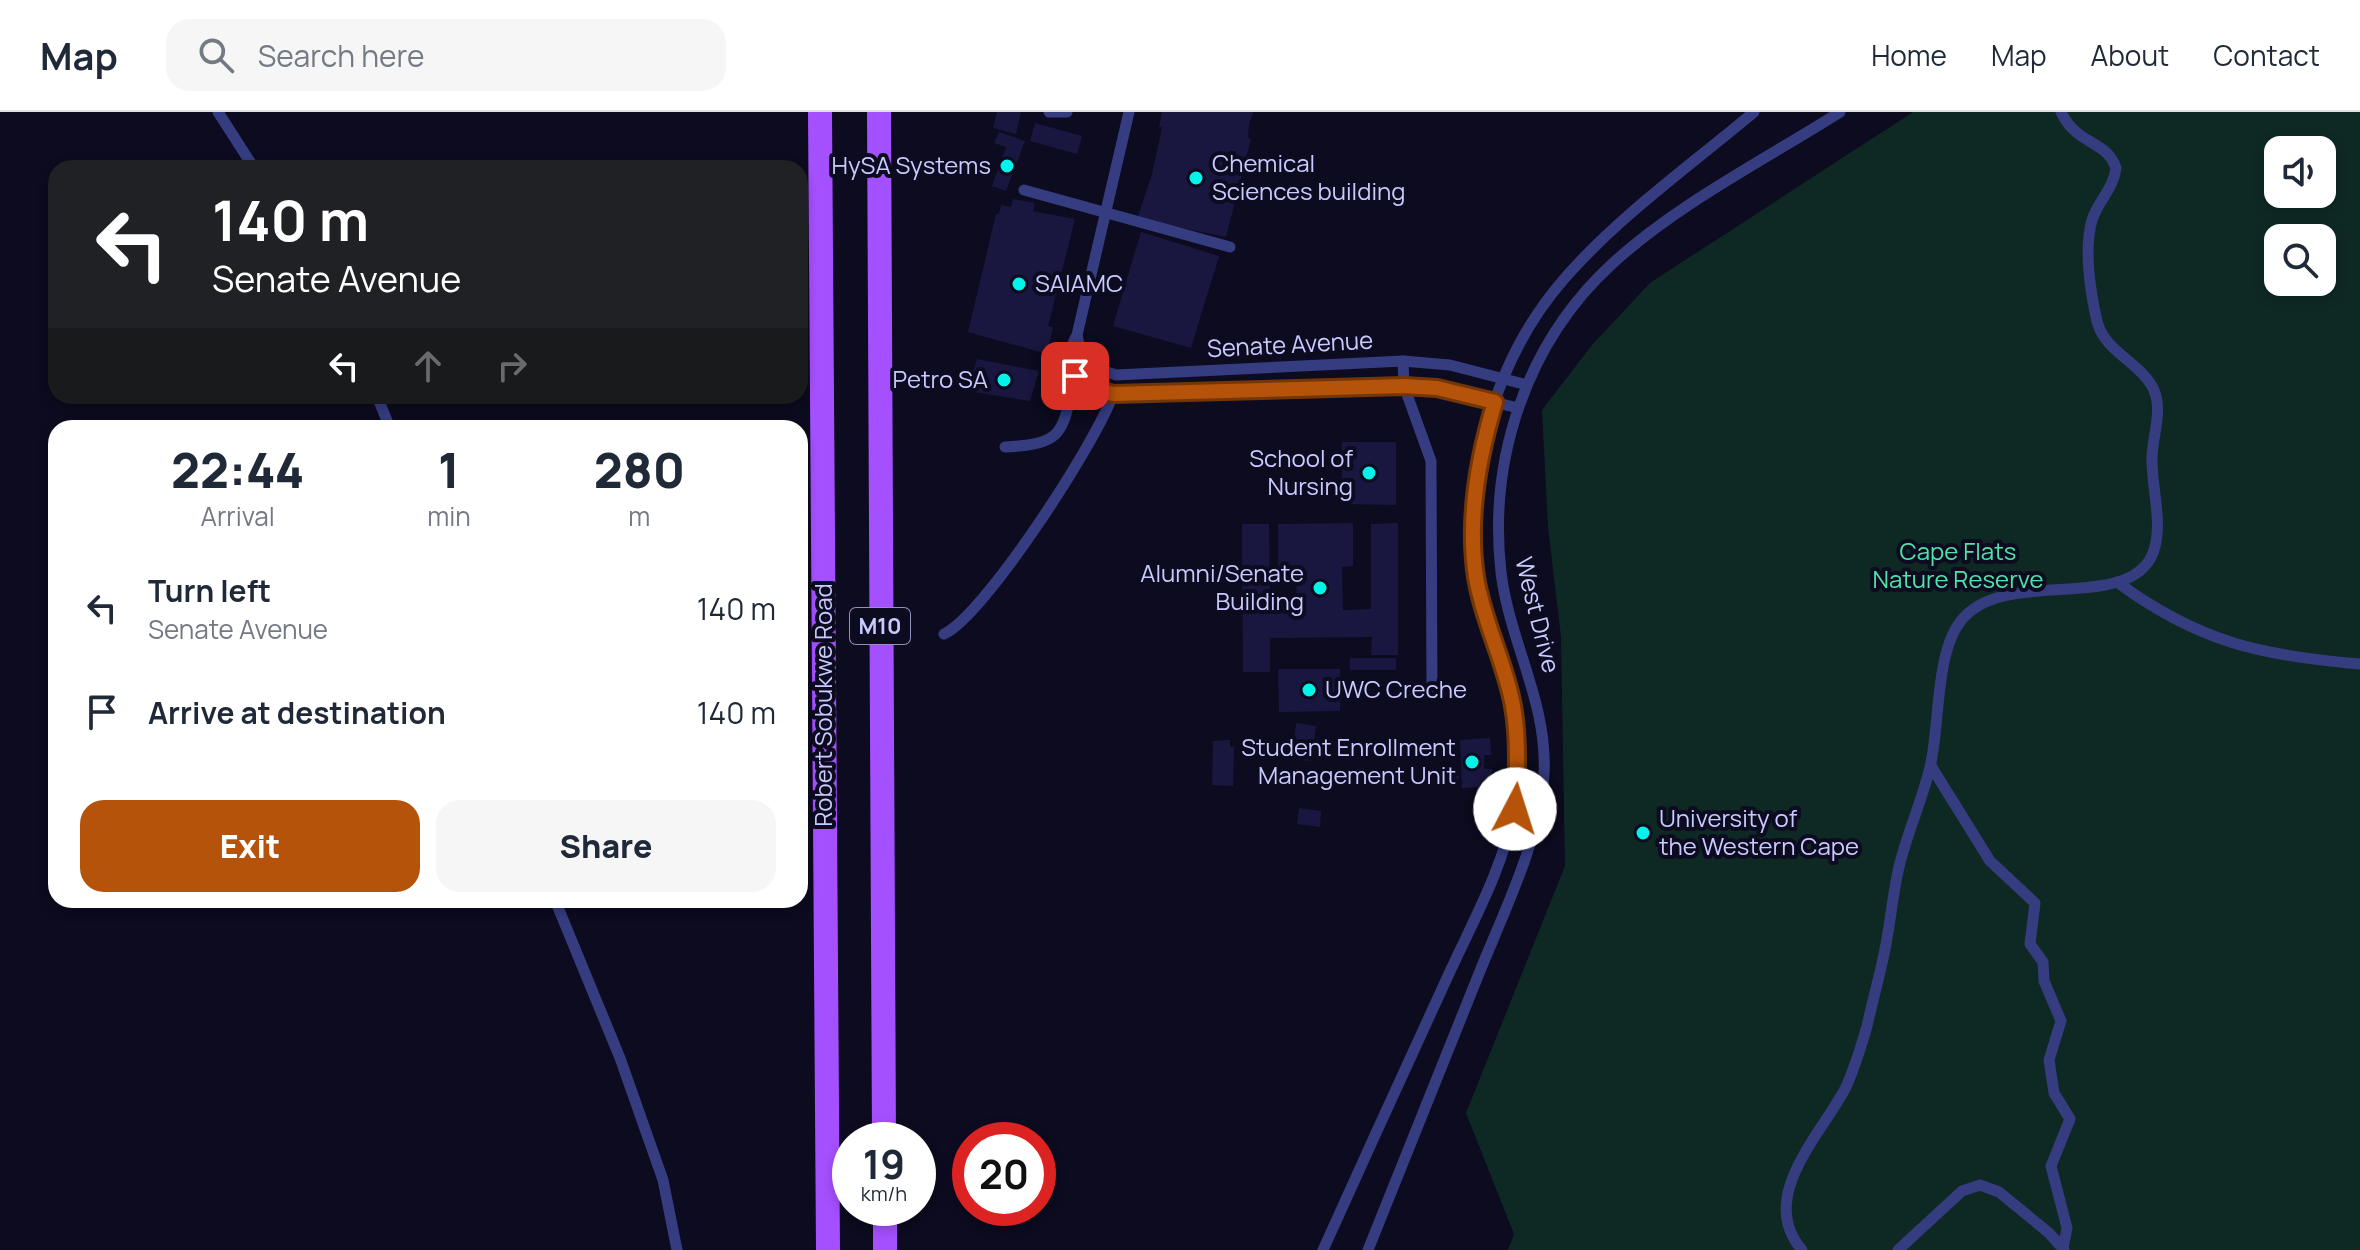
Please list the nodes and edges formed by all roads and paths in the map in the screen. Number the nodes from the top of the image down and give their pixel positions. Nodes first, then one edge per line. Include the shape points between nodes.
1 (218, 112) edge
2 (820, 112) edge
3 (879, 112) edge
4 (1049, 112) edge
5 (1067, 112) edge
6 (1129, 112) edge
7 (1754, 112) edge
8 (1840, 112) edge
9 (2061, 112) edge
10 (249, 160) edge
11 (1024, 190) dead end
12 (1106, 214) junction
13 (1230, 247) dead end
14 (1077, 335) junction
15 (1403, 361) junction
16 (1236, 369) junction
17 (1075, 376) junction
18 (1503, 378) junction
19 (1527, 385) junction
20 (1404, 386) junction
21 (1236, 392) junction
22 (1113, 394) junction
23 (1495, 402) junction
24 (1518, 408) junction
25 (1005, 447) dead end
26 (2117, 582) junction
27 (944, 634) dead end
28 (2360, 664) edge
29 (1432, 696) dead end
30 (1931, 766) junction
31 (558, 908) edge
32 (884, 1122) edge
33 (885, 1226) edge
34 (2063, 1249) edge
35 (677, 1250) edge
36 (828, 1250) edge
37 (885, 1250) edge
38 (1323, 1250) edge
39 (1368, 1250) edge
40 (1802, 1250) edge
41 (1898, 1250) edge

1 - 10 lane
2 - 36 main road, Robert Sobukwe Road / M10
3 - 32 main road, M10
4 - 5 lane
6 - 12 lane
7 - 18 lane, West Drive via 1563,280
8 - 19 lane, West Drive via 1679,214 1613,263 1558,325
9 - 26 lane via 2072,133 2103,149 2116,168 2089,236 2096,320 2106,341 2150,382 2157,400 2152,456 2157,540 2146,565
11 - 12 lane
12 - 13 lane
12 - 14 lane
14 - 16 lane, Senate Avenue via 1084,360 1100,372
14 - 17 lane via 1070,347
15 - 16 lane, Senate Avenue
15 - 18 lane, Senate Avenue
15 - 20 lane
16 - 21 lane
17 - 22 lane, Senate Avenue via 1088,387
17 - 25 lane via 1066,416 1051,441
18 - 19 lane, Senate Avenue
18 - 23 lane, West Drive
19 - 24 lane, West Drive
20 - 21 lane, Senate Avenue
20 - 23 lane, Senate Avenue
20 - 29 lane via 1431,461
21 - 22 lane, Senate Avenue
22 - 27 lane via 1084,455 999,577 967,619
23 - 24 lane, Senate Avenue
23 - 38 lane, West Drive via 1483,445 1473,529 1484,614 1513,704 1515,809 1482,902
24 - 39 lane, West Drive via 1505,453 1497,528 1509,614 1536,700 1544,775 1524,861
26 - 28 lane via 2220,641 2297,659
26 - 30 lane via 2003,595 1966,615 1951,638
30 - 34 lane via 1990,861 2035,903 2030,944 2043,962 2044,981 2061,1021 2049,1060 2054,1093 2070,1119 2051,1166 2067,1228
30 - 40 lane via 1899,866 1859,1055 1787,1194 1790,1231
31 - 35 lane via 663,1180
33 - 37 main road
34 - 41 lane via 1999,1192 1980,1185 1962,1191

